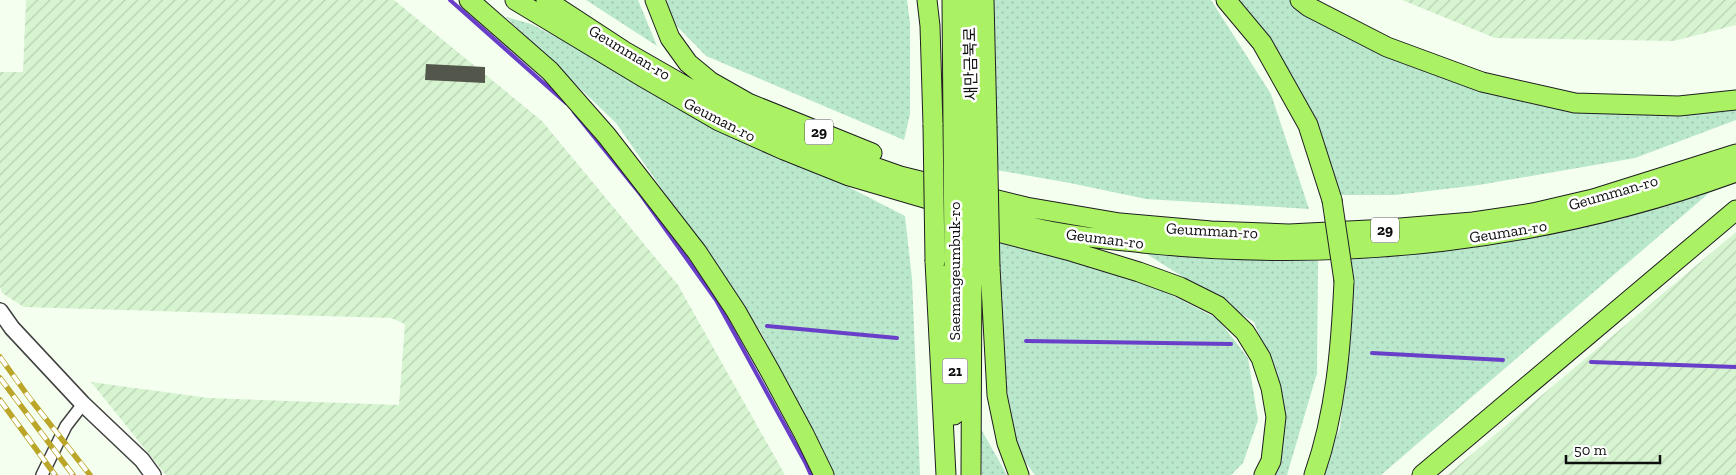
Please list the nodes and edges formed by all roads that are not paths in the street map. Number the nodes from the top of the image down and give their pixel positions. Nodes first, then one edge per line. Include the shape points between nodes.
1 (469, 0) edge
2 (515, 0) edge
3 (546, 0) edge
4 (655, 0) edge
5 (927, 0) edge
6 (952, 0) edge
7 (968, 0) edge
8 (984, 0) edge
9 (1226, 0) edge
10 (1300, 0) edge
11 (1736, 100) edge
12 (970, 127) junction
13 (784, 150) junction
14 (1736, 154) edge
15 (1736, 172) edge
16 (1026, 207) junction
17 (1736, 210) edge
18 (972, 267) junction
19 (0, 311) edge
20 (83, 404) junction
21 (42, 475) edge
22 (153, 475) edge
23 (824, 475) edge
24 (946, 475) edge
25 (954, 475) edge
26 (971, 475) edge
27 (1019, 475) edge
28 (1264, 475) edge
29 (1314, 475) edge
30 (1422, 475) edge

1 - 23 highway via 550,71 607,136 697,252 766,362
2 - 13 highway, Geuman-ro via 719,121
3 - 16 highway, Geumman-ro via 624,51 713,102 820,148 900,176
4 - 16 highway, 29 via 670,38 688,63 711,82 748,103 862,150
5 - 24 highway, bridge
6 - 12 highway, 새만금북로 / 21
7 - 12 highway, 새만금북로 / 21
8 - 12 highway
9 - 29 highway, bridge via 1262,42 1308,125 1332,200 1344,281 1342,339 1332,410
10 - 11 highway via 1387,47 1491,84 1574,103 1678,106
12 - 18 highway, Saemangeumbuk-ro / 21, bridge
12 - 18 highway, bridge
13 - 15 highway, Geuman-ro via 849,176 1032,228 1180,247 1254,250 1402,246 1540,227 1621,207
13 - 28 highway via 918,209 1139,272 1218,306 1245,332 1261,358 1271,388 1276,417 1271,461
14 - 16 highway, Geumman-ro / 29 via 1593,199 1533,213 1388,229 1289,234 1211,231 1120,224
17 - 30 highway
18 - 25 highway, Saemangeumbuk-ro / 21
18 - 26 highway, Saemangeumbuk-ro / 21
18 - 27 highway via 1007,443
19 - 20 street
20 - 21 street via 66,426
20 - 22 street via 142,460

